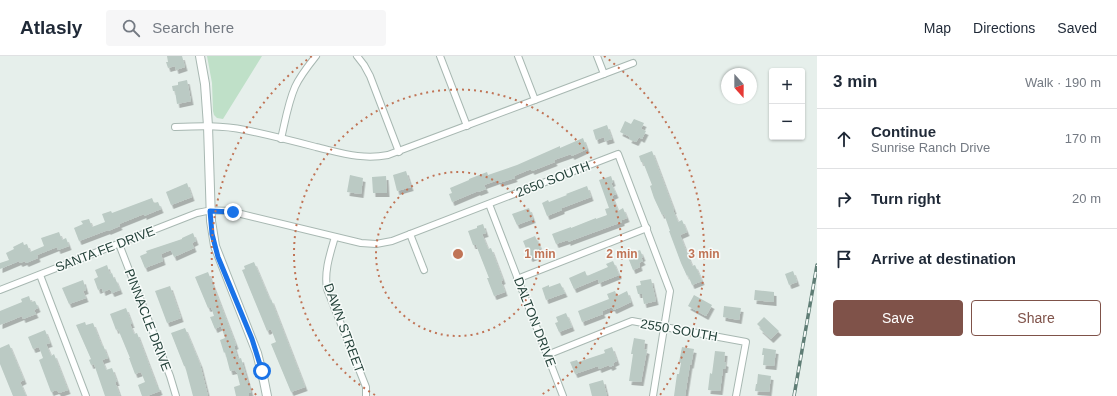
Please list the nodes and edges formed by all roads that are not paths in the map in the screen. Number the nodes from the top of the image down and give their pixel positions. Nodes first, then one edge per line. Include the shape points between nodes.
1 (200, 56) edge
2 (316, 56) edge
3 (357, 56) edge
4 (440, 56) edge
5 (518, 56) edge
6 (597, 56) edge
7 (633, 63) dead end
8 (604, 74) junction
9 (535, 100) junction
10 (208, 126) junction
11 (467, 126) junction
12 (175, 127) dead end
13 (282, 139) junction
14 (399, 152) junction
15 (489, 204) junction
16 (210, 211) junction
17 (647, 228) junction
18 (410, 234) junction
19 (335, 237) junction
20 (119, 244) junction
21 (424, 270) dead end
22 (40, 275) junction
23 (518, 279) junction
24 (0, 290) edge
25 (664, 327) junction
26 (547, 355) junction
27 (86, 396) edge
28 (176, 396) edge
29 (267, 396) edge
30 (366, 396) edge
31 (564, 396) edge
32 (653, 396) edge
33 (736, 396) edge

1 - 10 street
2 - 13 street via 295,88
3 - 14 street via 370,76
4 - 11 street
5 - 9 street
6 - 8 street
7 - 8 street
8 - 9 street
9 - 11 street
10 - 12 street
10 - 13 street via 238,128
10 - 16 street
11 - 14 street
13 - 14 street via 362,157 380,157
15 - 17 street, 2650 SOUTH via 618,154
15 - 18 street, 2650 SOUTH
15 - 23 street, DALTON DRIVE
16 - 19 street, SANTA FE DRIVE via 233,212
16 - 20 street, SANTA FE DRIVE via 197,213
16 - 29 street via 218,257 257,353
17 - 23 street
17 - 25 street via 670,291
18 - 19 street, 2650 SOUTH via 376,244
18 - 21 street
19 - 30 street, DAWN STREET via 327,267 327,289 366,387
20 - 22 street, SANTA FE DRIVE
20 - 28 street, PINNACLE DRIVE
22 - 24 street, SANTA FE DRIVE
22 - 27 street
23 - 26 street, DALTON DRIVE
25 - 26 street, 2550 SOUTH via 632,321
25 - 32 street
25 - 33 street, 2550 SOUTH via 746,342
26 - 31 street, DALTON DRIVE

